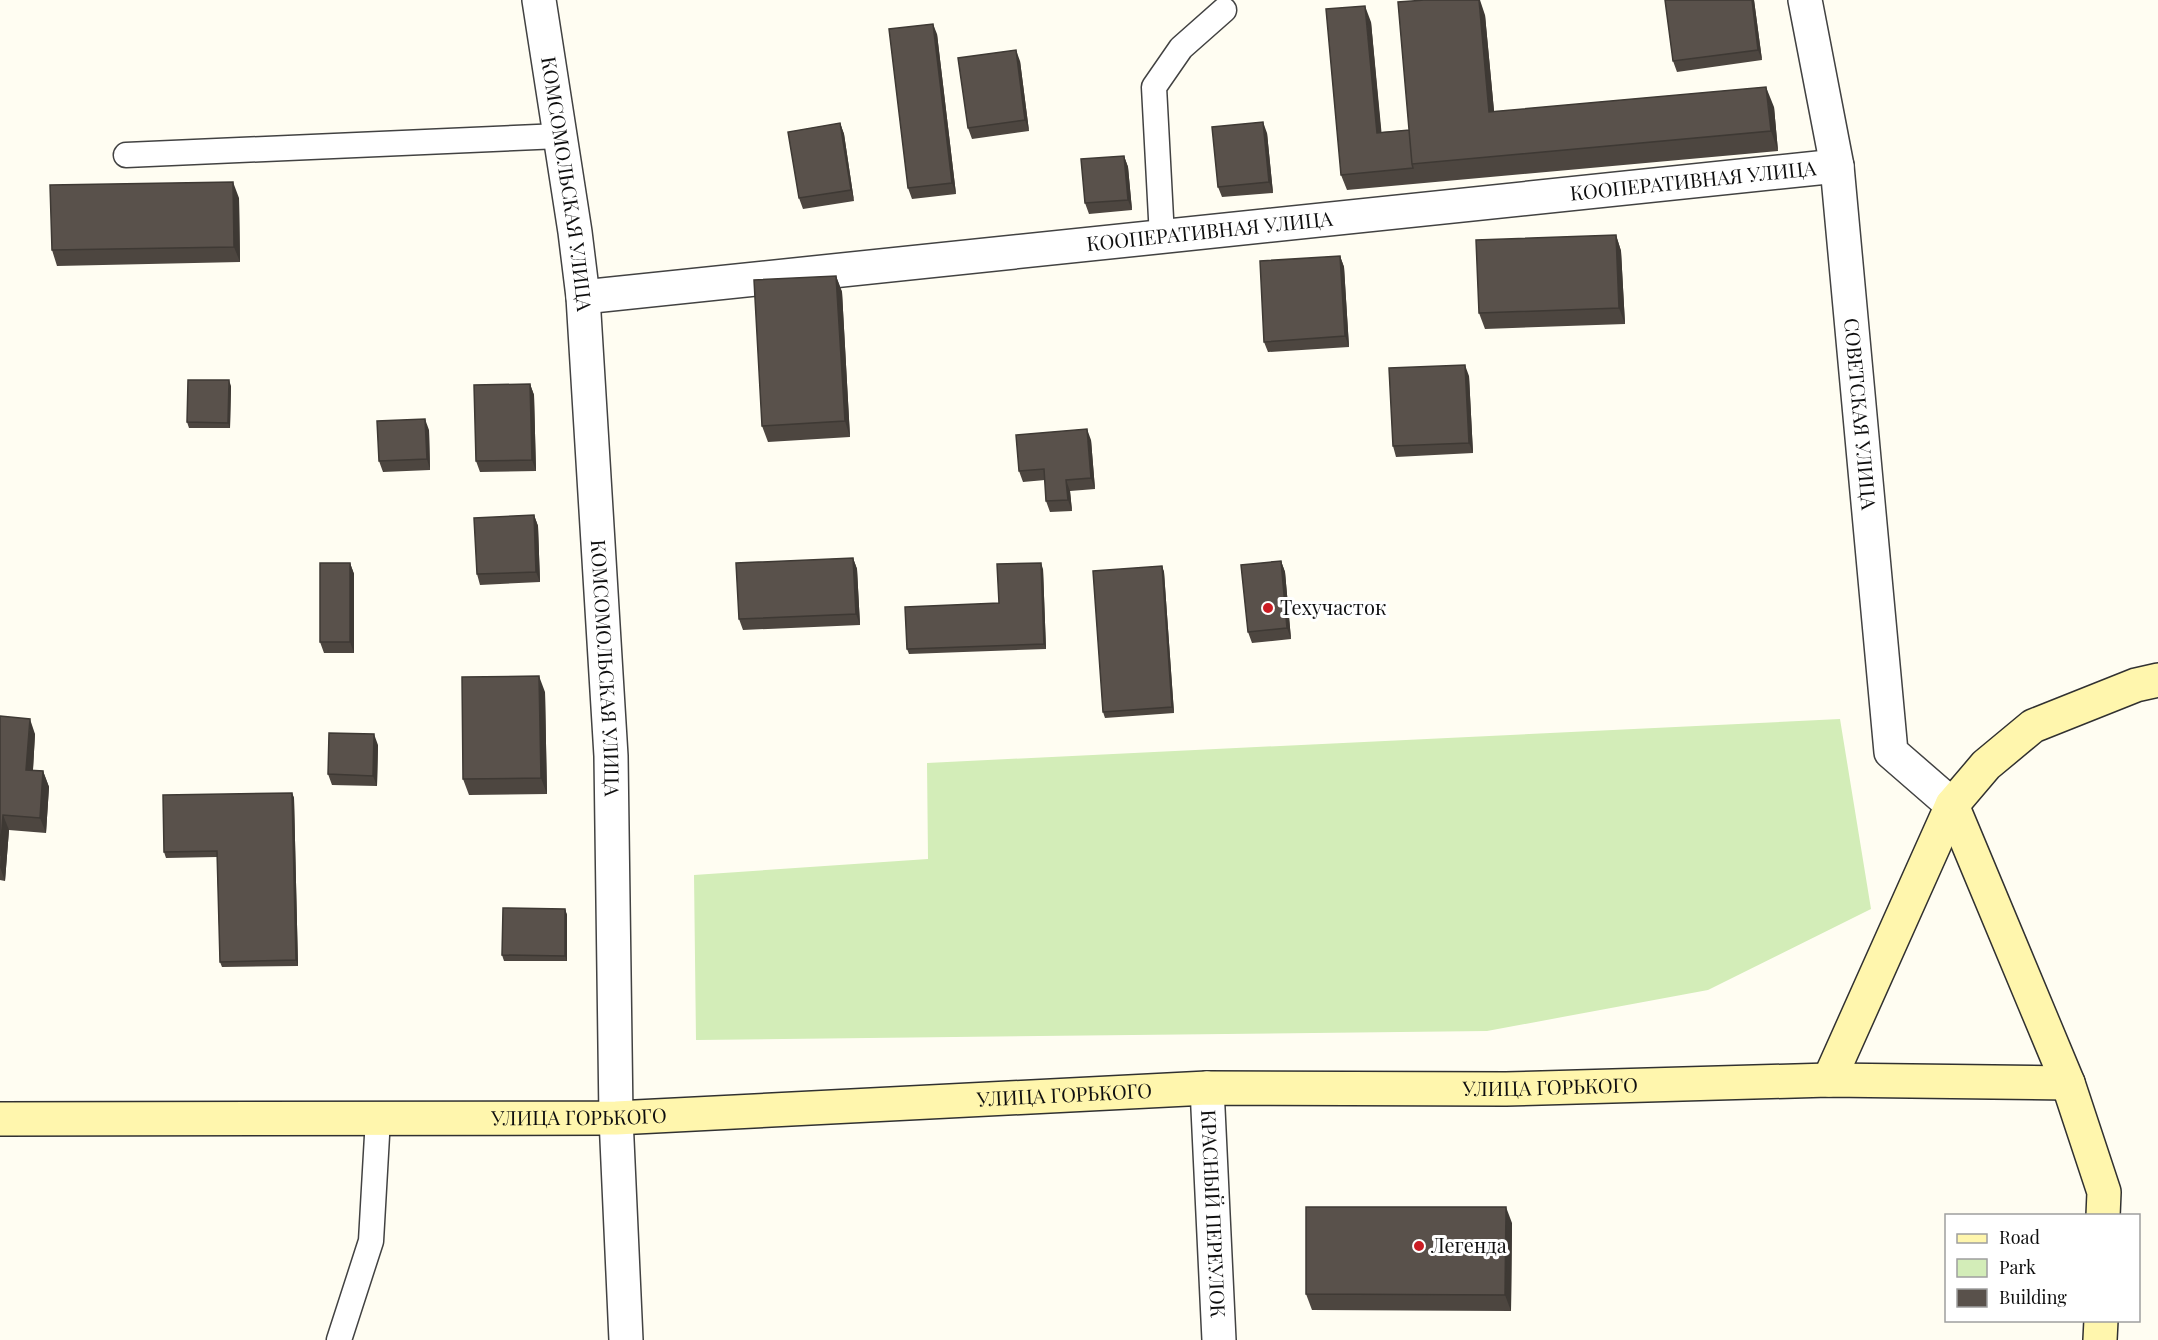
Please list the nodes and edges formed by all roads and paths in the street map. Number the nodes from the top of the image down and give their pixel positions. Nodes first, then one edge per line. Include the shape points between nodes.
1 (539, 0) edge
2 (1805, 0) edge
3 (1224, 10) dead end
4 (560, 136) junction
5 (126, 155) dead end
6 (1837, 166) junction
7 (1162, 237) junction
8 (583, 297) junction
9 (2158, 680) edge
10 (1952, 804) junction
11 (1829, 1080) junction
12 (2068, 1083) junction
13 (1207, 1088) junction
14 (378, 1118) junction
15 (616, 1118) junction
16 (0, 1119) edge
17 (2103, 1214) edge
18 (2101, 1322) edge
19 (339, 1340) edge
20 (626, 1340) edge
21 (1219, 1340) edge
22 (2100, 1340) edge

1 - 4 street, КОМСОМОЛЬСКАЯ УЛИЦА
2 - 6 street, СОВЕТСКАЯ УЛИЦА
3 - 7 lane via 1181,48 1154,87
4 - 5 lane
4 - 8 street, КОМСОМОЛЬСКАЯ УЛИЦА
6 - 7 street, КООПЕРАТИВНАЯ УЛИЦА
6 - 10 street, СОВЕТСКАЯ УЛИЦА via 1891,752
7 - 8 street, КООПЕРАТИВНАЯ УЛИЦА
8 - 15 street, КОМСОМОЛЬСКАЯ УЛИЦА via 611,756
9 - 10 main road via 2033,726 1986,765
10 - 11 main road
10 - 12 main road
11 - 12 main road, УЛИЦА ГОРЬКОГО
11 - 13 main road, УЛИЦА ГОРЬКОГО via 1506,1089
12 - 17 main road via 2104,1192
13 - 15 main road, УЛИЦА ГОРЬКОГО
13 - 21 street, КРАСНЫЙ ПЕРЕУЛОК
14 - 15 main road, УЛИЦА ГОРЬКОГО
14 - 16 main road, УЛИЦА ГОРЬКОГО
14 - 19 lane via 372,1241
15 - 20 street, КОМСОМОЛЬСКАЯ УЛИЦА
18 - 22 main road

